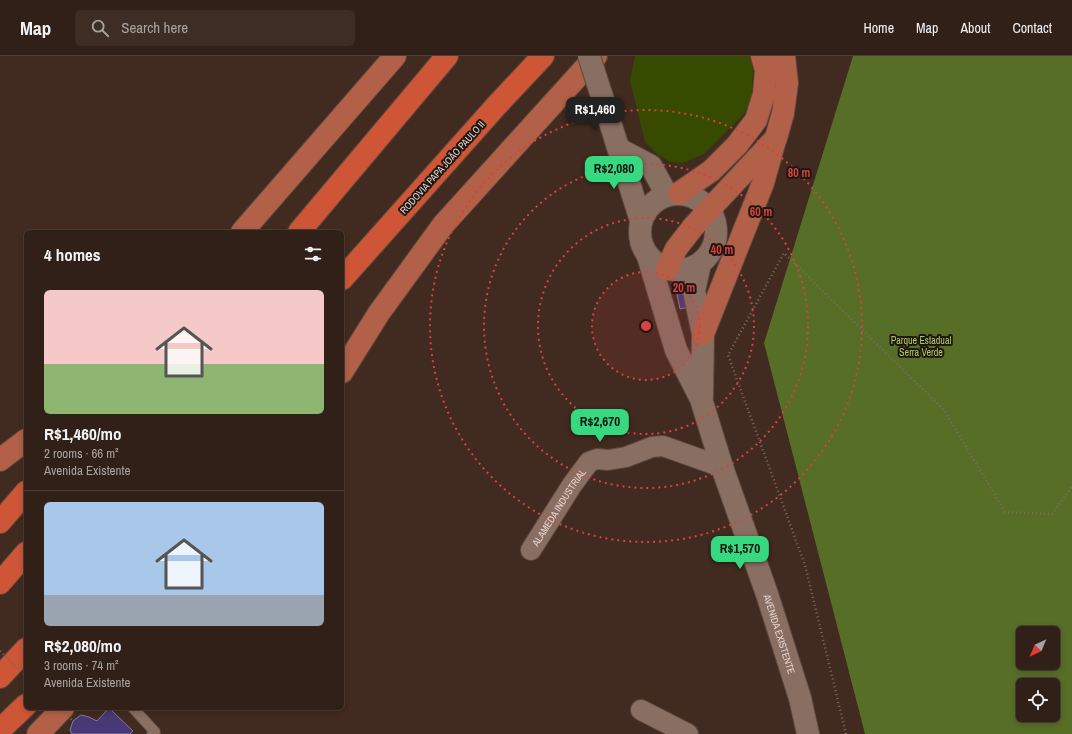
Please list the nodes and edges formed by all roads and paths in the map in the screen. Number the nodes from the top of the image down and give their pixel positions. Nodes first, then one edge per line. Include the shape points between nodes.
1 (447, 56) edge
2 (543, 56) edge
3 (589, 56) edge
4 (596, 56) edge
5 (762, 56) edge
6 (784, 56) edge
7 (386, 61) edge
8 (776, 138) junction
9 (619, 149) junction
10 (673, 194) junction
11 (709, 209) junction
12 (641, 221) junction
13 (244, 230) edge
14 (302, 230) edge
15 (648, 256) junction
16 (700, 264) junction
17 (667, 269) junction
18 (344, 277) edge
19 (703, 334) junction
20 (344, 369) edge
21 (702, 399) junction
22 (24, 442) edge
23 (0, 460) edge
24 (722, 467) junction
25 (1072, 487) edge
26 (24, 494) edge
27 (0, 522) edge
28 (531, 550) dead end
29 (24, 555) edge
30 (0, 583) edge
31 (24, 650) edge
32 (0, 651) edge
33 (24, 674) edge
34 (0, 677) edge
35 (24, 708) edge
36 (135, 710) edge
37 (641, 710) dead end
38 (68, 715) edge
39 (0, 730) edge
40 (38, 734) edge
41 (152, 734) edge
42 (688, 734) edge
43 (808, 734) edge
44 (846, 734) edge

1 - 14 highway
2 - 18 highway, RODOVIA PAPA JOÃO PAULO II
3 - 9 street, bridge
4 - 20 main road via 444,225 379,313
5 - 10 main road via 766,70 764,94 756,120 737,145 711,171
6 - 8 main road via 787,83
7 - 13 main road
8 - 11 main road
8 - 19 main road via 763,183
9 - 10 street via 651,166
9 - 12 street
10 - 11 street via 696,198
10 - 12 street via 655,200 646,209
11 - 16 street via 716,223 716,238 711,253
11 - 17 main road via 676,249
12 - 15 street via 639,234
15 - 17 street
15 - 21 street via 676,350
16 - 17 street via 679,271
16 - 19 street via 694,291
19 - 21 street
21 - 24 street, AVENIDA EXISTENTE
22 - 23 main road
24 - 28 street, ALAMEDA INDUSTRIAL via 663,446 652,447 626,457 589,462
24 - 43 street, AVENIDA EXISTENTE via 767,594 800,698
25 - 44 path via 1052,514 1005,512 944,410 784,254 728,355 806,565
26 - 27 highway
29 - 30 highway
31 - 34 highway
32 - 33 path, bridge
35 - 39 highway
36 - 41 lane via 155,732
37 - 42 street
38 - 40 main road

